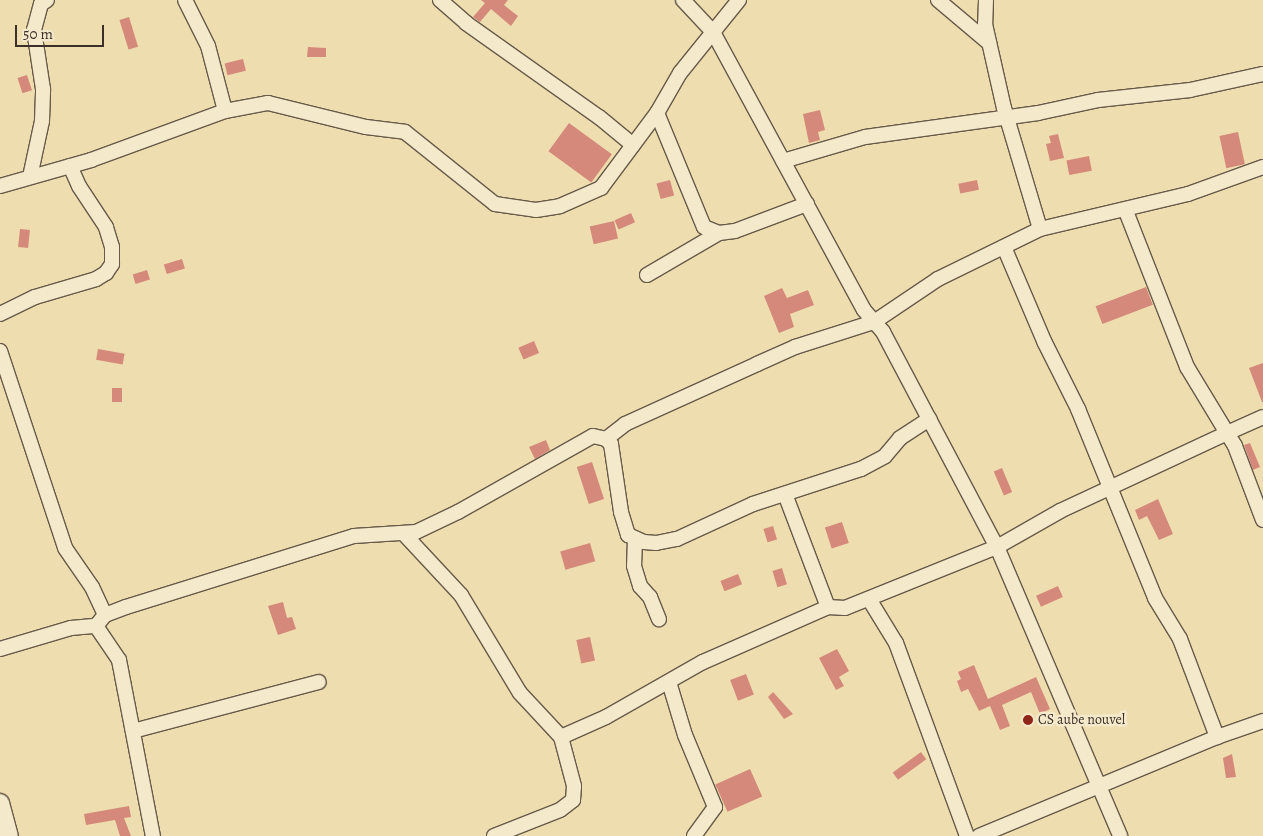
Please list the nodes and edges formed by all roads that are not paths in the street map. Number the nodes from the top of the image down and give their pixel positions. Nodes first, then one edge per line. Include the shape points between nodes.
1 (47, 0) edge
2 (185, 0) edge
3 (440, 0) edge
4 (683, 0) edge
5 (739, 0) edge
6 (938, 0) edge
7 (986, 0) edge
8 (713, 32) junction
9 (990, 44) junction
10 (1263, 74) edge
11 (225, 111) junction
12 (657, 113) junction
13 (1008, 117) junction
14 (633, 145) junction
15 (783, 161) junction
16 (70, 166) junction
17 (1263, 167) edge
18 (30, 177) junction
19 (0, 186) edge
20 (807, 204) junction
21 (1126, 211) junction
22 (1040, 229) junction
23 (719, 233) junction
24 (1004, 247) junction
25 (647, 275) dead end
26 (0, 314) edge
27 (874, 322) junction
28 (0, 351) edge
29 (1263, 417) edge
30 (929, 419) junction
31 (1227, 433) junction
32 (606, 438) junction
33 (1108, 487) junction
34 (785, 494) junction
35 (1263, 520) edge
36 (405, 535) junction
37 (635, 539) junction
38 (997, 547) junction
39 (869, 599) junction
40 (828, 606) junction
41 (105, 615) junction
42 (659, 619) dead end
43 (96, 626) junction
44 (0, 649) edge
45 (319, 682) dead end
46 (669, 682) junction
47 (1263, 721) edge
48 (133, 731) junction
49 (561, 737) junction
50 (1216, 737) junction
51 (1101, 787) junction
52 (0, 803) edge
53 (9, 836) edge
54 (153, 836) edge
55 (494, 836) edge
56 (694, 836) edge
57 (968, 836) edge
58 (979, 836) edge
59 (1120, 836) edge

1 - 18 street via 41,4 34,30 43,89 42,120
2 - 11 street via 208,46
3 - 14 street via 466,23 599,117
4 - 8 street
5 - 8 street
6 - 9 street
7 - 9 street via 983,9
8 - 12 street via 680,73
8 - 15 street
9 - 13 street
10 - 13 street via 1190,90 1098,100
11 - 14 street via 268,103 366,127 404,132 495,204 516,209 560,206 586,197 601,188
11 - 16 street
12 - 14 street
12 - 23 street via 699,219 704,227
13 - 15 street via 865,137
13 - 22 street
15 - 20 street
16 - 18 street
16 - 26 street via 106,227 112,247 112,264 96,279 34,297
17 - 21 street via 1188,194
18 - 19 street
20 - 23 street via 735,232
20 - 27 street
21 - 22 street
21 - 31 street via 1187,367
22 - 24 street
23 - 25 street
24 - 27 street via 938,279
24 - 33 street via 1045,343 1078,409
27 - 30 street via 883,332
27 - 32 street via 795,347 650,412
28 - 41 street via 65,548 92,587
29 - 31 street
30 - 34 street via 900,438 885,456
30 - 38 street
31 - 33 street via 1164,465
31 - 35 street
32 - 36 street via 593,436 458,512
32 - 37 street via 614,456 624,528
33 - 38 street
33 - 50 street via 1126,521 1160,606 1180,639
34 - 37 street via 752,504 677,539 656,543
34 - 40 street
36 - 41 street via 354,536
36 - 49 street via 461,595 520,693
37 - 42 street via 634,566
38 - 39 street
38 - 51 street
39 - 40 street via 845,608
39 - 57 street via 896,644
40 - 46 street via 703,662
41 - 43 street
43 - 44 street via 72,628
43 - 48 street via 118,660
45 - 48 street
46 - 49 street via 606,717
46 - 56 street via 685,735 715,807
47 - 50 street
48 - 54 street
49 - 55 street via 574,786 573,800 560,810
50 - 51 street
51 - 58 street
51 - 59 street
52 - 53 street

